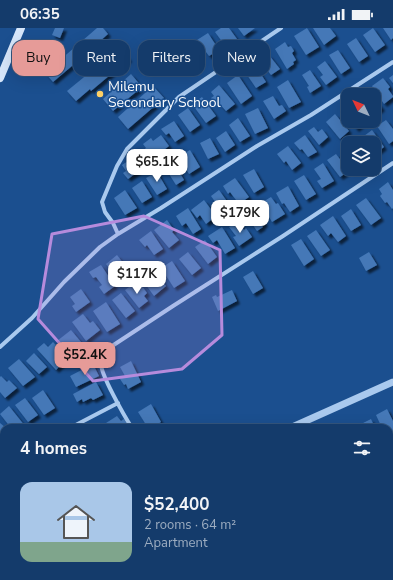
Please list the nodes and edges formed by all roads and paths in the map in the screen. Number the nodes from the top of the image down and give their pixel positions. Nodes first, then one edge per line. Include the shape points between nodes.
1 (21, 28) edge
2 (281, 28) edge
3 (393, 62) edge
4 (0, 78) edge
5 (393, 163) edge
6 (118, 234) junction
7 (0, 347) edge
8 (393, 382) edge
9 (118, 404) junction
10 (78, 424) edge
11 (130, 424) edge
12 (299, 424) edge

1 - 4 main road
2 - 6 street via 179,97 127,150 117,166 102,202
3 - 6 street
5 - 9 street via 109,348 100,363
6 - 7 street via 100,247 32,318
8 - 12 street
9 - 10 street
9 - 11 street

